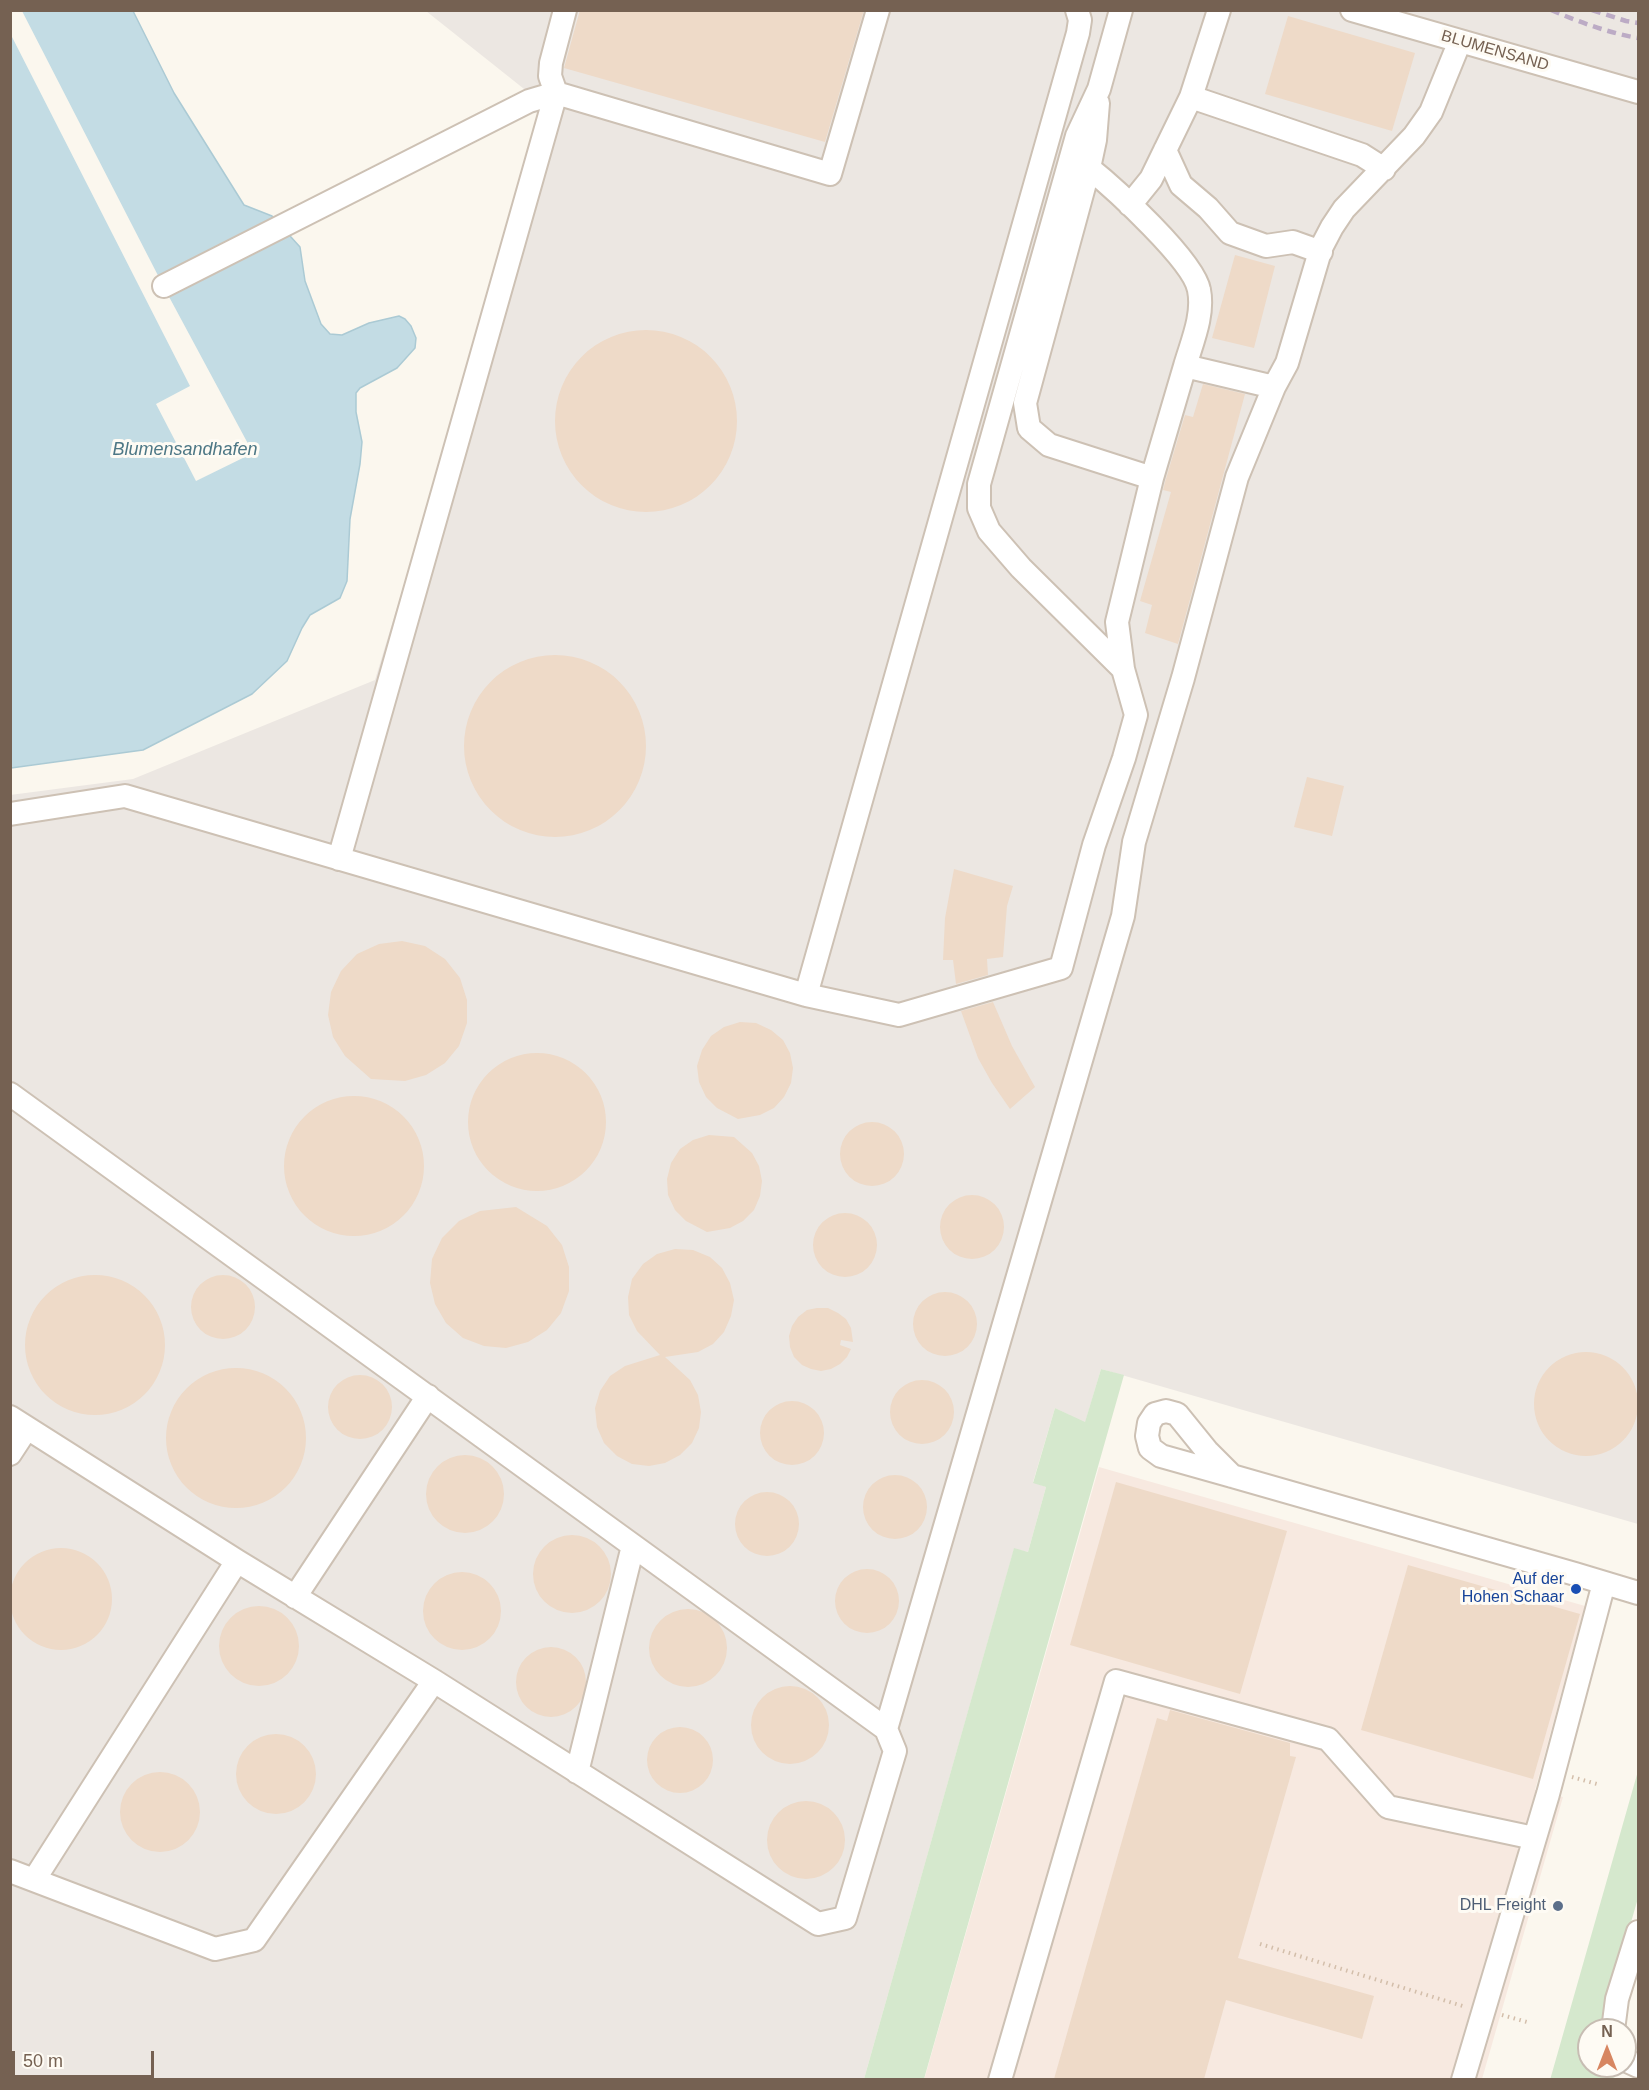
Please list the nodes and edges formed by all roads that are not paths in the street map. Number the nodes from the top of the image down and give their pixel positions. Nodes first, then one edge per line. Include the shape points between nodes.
1 (565, 10) edge
2 (878, 10) edge
3 (1077, 10) edge
4 (1121, 10) edge
5 (1220, 10) edge
6 (1352, 10) edge
7 (1460, 42) junction
8 (1098, 89) junction
9 (1638, 92) edge
10 (556, 93) junction
11 (1191, 97) junction
12 (1165, 150) junction
13 (1089, 168) junction
14 (1384, 169) junction
15 (1130, 205) junction
16 (1321, 252) junction
17 (164, 286) dead end
18 (1185, 366) junction
19 (1274, 387) junction
20 (1152, 478) junction
21 (1123, 669) junction
22 (10, 814) edge
23 (339, 859) junction
24 (806, 995) junction
25 (10, 1094) edge
26 (428, 1396) junction
27 (19, 1422) edge
28 (10, 1454) edge
29 (1232, 1476) dead end
30 (633, 1546) junction
31 (237, 1562) junction
32 (1605, 1583) junction
33 (1638, 1593) edge
34 (295, 1597) junction
35 (434, 1681) junction
36 (886, 1729) junction
37 (577, 1772) junction
38 (1534, 1838) junction
39 (10, 1871) edge
40 (34, 1880) junction
41 (1638, 1932) edge
42 (1615, 2018) edge
43 (1000, 2079) edge
44 (1463, 2079) edge

1 - 10 street via 551,63 550,76
2 - 10 street via 830,174
3 - 24 street via 1078,33
4 - 8 street
5 - 11 street
6 - 7 street, BLUMENSAND
7 - 9 street, BLUMENSAND
7 - 14 street via 1431,112
8 - 13 street
8 - 21 street via 1077,136 979,484 979,508 990,531 1021,568
10 - 17 street via 529,101
10 - 23 street
11 - 12 street
11 - 14 street via 1362,155
12 - 15 street via 1151,179
12 - 16 street via 1181,185 1230,233 1266,246 1293,242
13 - 15 street
13 - 20 street via 1028,389 1025,416 1029,428 1049,445
14 - 16 street via 1344,209
15 - 18 street via 1196,278 1201,303
16 - 19 street via 1287,363
18 - 19 street
18 - 20 street
19 - 36 street via 1237,477 1134,842 1123,916
20 - 21 street via 1117,622
21 - 24 street via 1136,716 1094,845 1061,968 899,1015
22 - 23 street via 125,796
23 - 24 street
25 - 26 street
26 - 30 street
26 - 34 street
27 - 28 street
27 - 31 street
29 - 32 street
30 - 36 street
30 - 37 street
31 - 34 street
31 - 40 street
32 - 33 street
32 - 38 street
34 - 35 street
35 - 37 street
35 - 40 street via 254,1940 214,1949
36 - 37 street via 895,1751 845,1918 818,1924
38 - 43 street via 1388,1807 1328,1739 1116,1681
38 - 44 street
39 - 40 street
41 - 42 street

